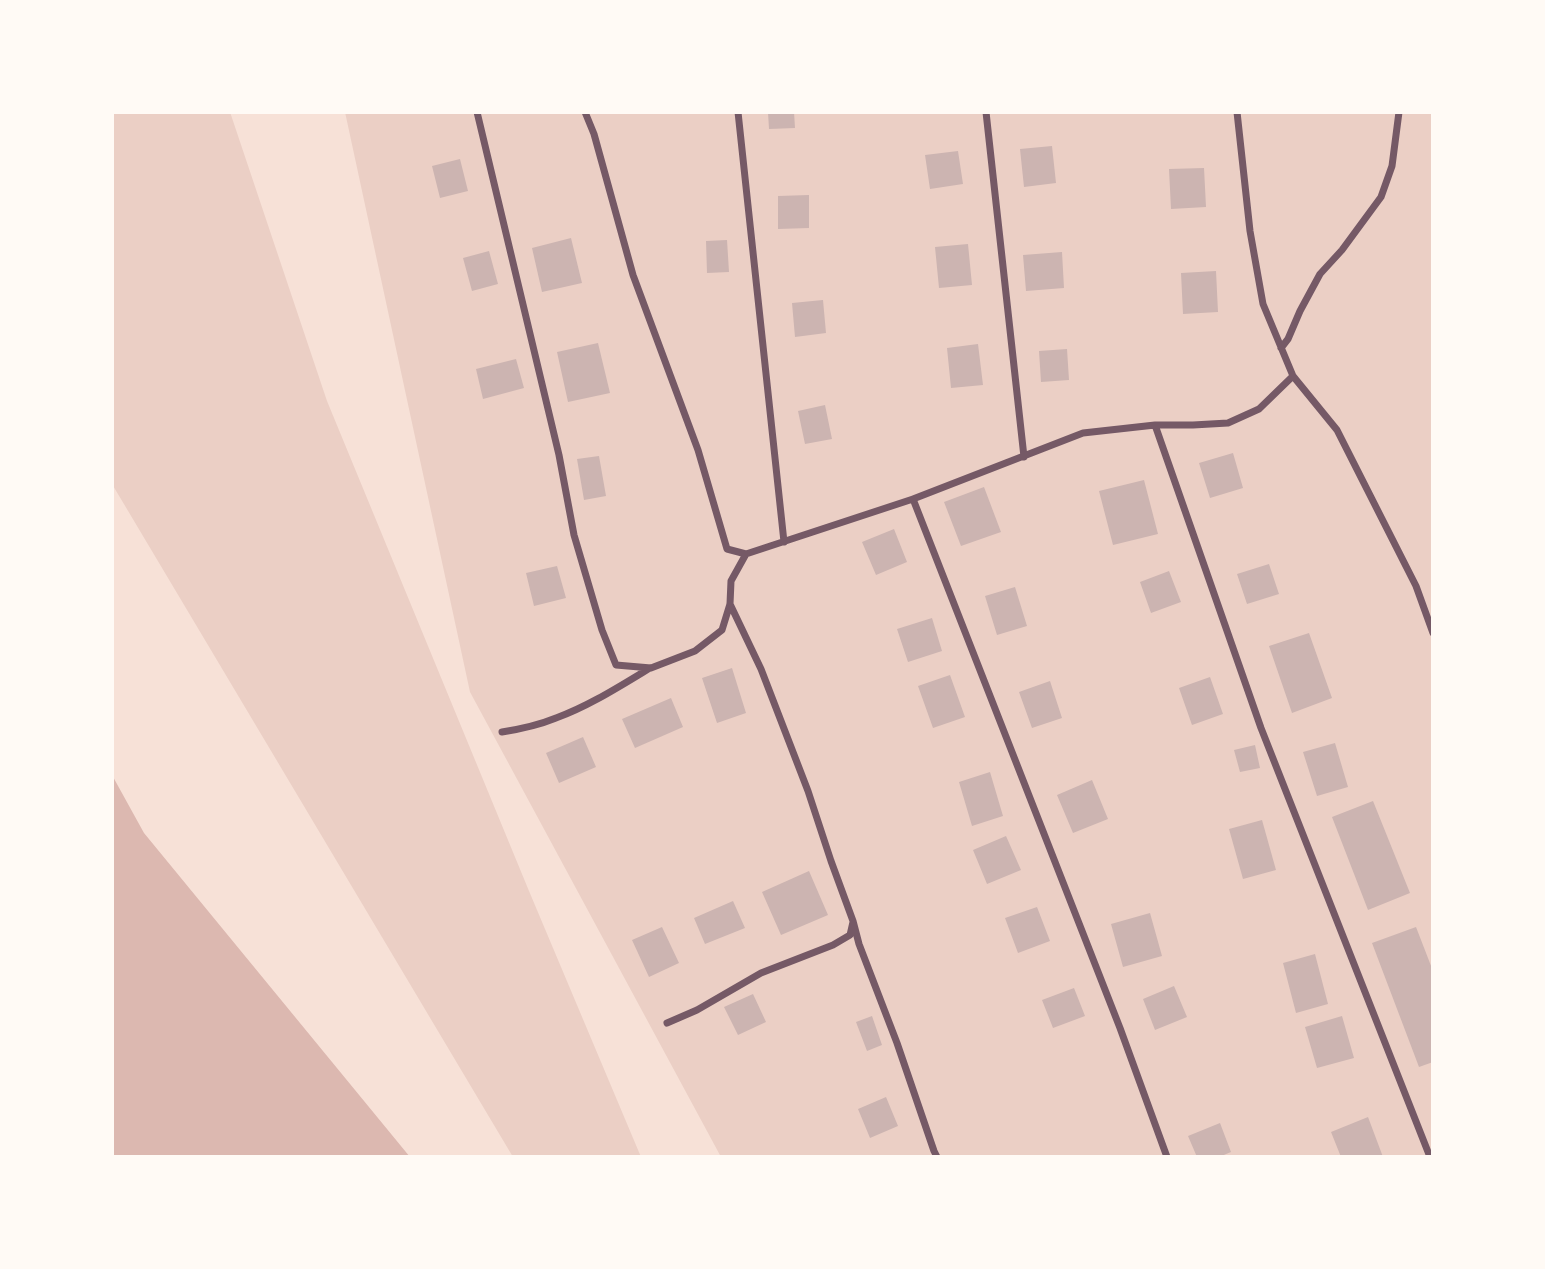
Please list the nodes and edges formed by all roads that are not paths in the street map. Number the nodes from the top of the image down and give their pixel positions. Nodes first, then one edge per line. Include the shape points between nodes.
1 (477, 112) edge
2 (585, 112) edge
3 (738, 112) edge
4 (986, 112) edge
5 (1237, 112) edge
6 (1399, 112) edge
7 (1281, 348) junction
8 (1293, 376) junction
9 (1155, 425) junction
10 (1024, 457) junction
11 (913, 499) junction
12 (783, 542) junction
13 (746, 554) junction
14 (730, 604) junction
15 (1433, 633) edge
16 (651, 668) junction
17 (502, 732) dead end
18 (853, 921) junction
19 (667, 1023) dead end
20 (937, 1157) edge
21 (1167, 1157) edge
22 (1430, 1157) edge

1 - 16 street via 574,535 602,630 616,665
2 - 13 street via 633,275 698,450 727,549
3 - 12 street
4 - 10 street
5 - 7 street via 1263,304
6 - 7 street via 1392,166 1381,197 1320,274
7 - 8 street
8 - 9 street via 1259,409 1228,423
8 - 15 street via 1337,430 1416,586
9 - 10 street via 1083,433
9 - 22 street via 1261,729
10 - 11 street
11 - 12 street
11 - 21 street
12 - 13 street
13 - 14 street via 731,581
14 - 16 street via 722,630 695,651
14 - 18 street via 761,669
16 - 17 street via 557,718
18 - 19 street via 850,935 833,945 761,973
18 - 20 street

